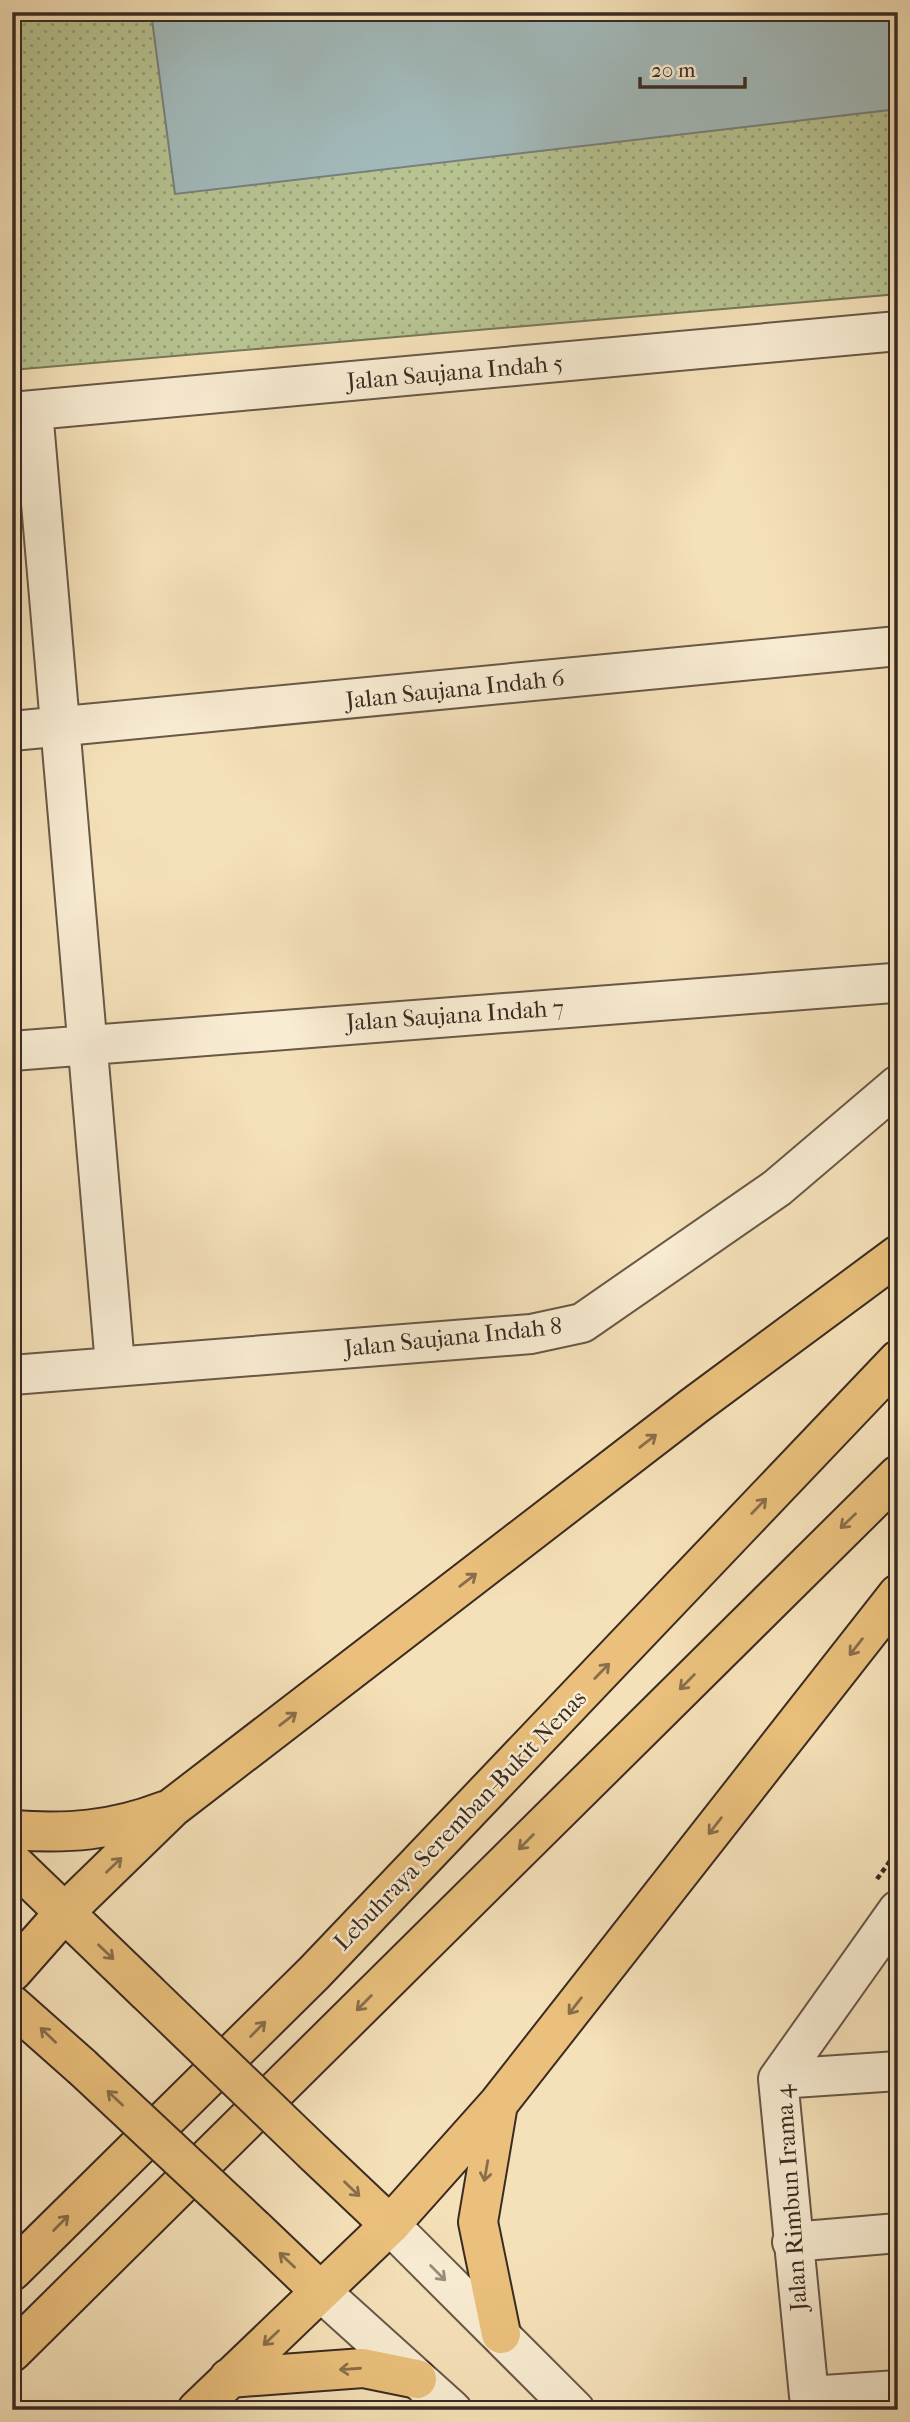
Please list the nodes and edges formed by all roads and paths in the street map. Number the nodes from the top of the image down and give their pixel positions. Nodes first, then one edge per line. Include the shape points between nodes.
1 (898, 331) edge
2 (23, 411) edge
3 (898, 646) edge
4 (61, 727) junction
5 (12, 731) edge
6 (898, 986) edge
7 (88, 1043) junction
8 (12, 1051) edge
9 (898, 1085) edge
10 (898, 1255) edge
11 (898, 1360) edge
12 (115, 1365) junction
13 (12, 1375) edge
14 (898, 1475) edge
15 (898, 1594) edge
16 (173, 1807) junction
17 (12, 1830) edge
18 (12, 1862) edge
19 (898, 1910) edge
20 (65, 1912) junction
21 (12, 1972) edge
22 (12, 2005) edge
23 (898, 2071) edge
24 (778, 2079) junction
25 (498, 2104) junction
26 (390, 2225) junction
27 (898, 2233) edge
28 (792, 2242) junction
29 (12, 2271) edge
30 (320, 2291) junction
31 (500, 2334) junction
32 (12, 2352) edge
33 (229, 2378) junction
34 (417, 2379) junction
35 (898, 2390) edge
36 (815, 2403) edge
37 (197, 2410) edge
38 (452, 2410) edge
39 (575, 2410) edge

1 - 2 street, Jalan Saujana Indah 5
2 - 4 street
3 - 4 street, Jalan Saujana Indah 6
4 - 5 street, Jalan Saujana Indah 6
4 - 7 street
6 - 7 street, Jalan Saujana Indah 7
7 - 8 street, Jalan Saujana Indah 7
7 - 12 street
9 - 12 street, Jalan Saujana Indah 8 via 777,1188 582,1323 531,1334
16 -> 10 main road
29 -> 11 main road, Lebuhraya Seremban-Bukit Nenas via 314,1973
12 - 13 street, Jalan Saujana Indah 8
14 -> 32 main road
15 -> 25 main road
16 - 17 main road via 131,1824 62,1833
20 -> 16 main road
18 - 20 main road
19 - 24 street, Jalan Rimbun Irama 4
20 - 21 main road
20 -> 26 main road, bridge
30 -> 22 main road, bridge
23 - 24 street
24 - 28 street, Jalan Rimbun Irama 4
25 - 26 main road
25 -> 31 main road via 478,2222
26 - 30 main road
26 -> 31 street
27 - 28 street
28 - 36 street, Jalan Rimbun Irama 4
30 -> 33 main road
30 - 34 street
31 - 39 street
34 -> 33 main road via 363,2368
33 - 37 main road
34 - 38 street
35 - 36 street

